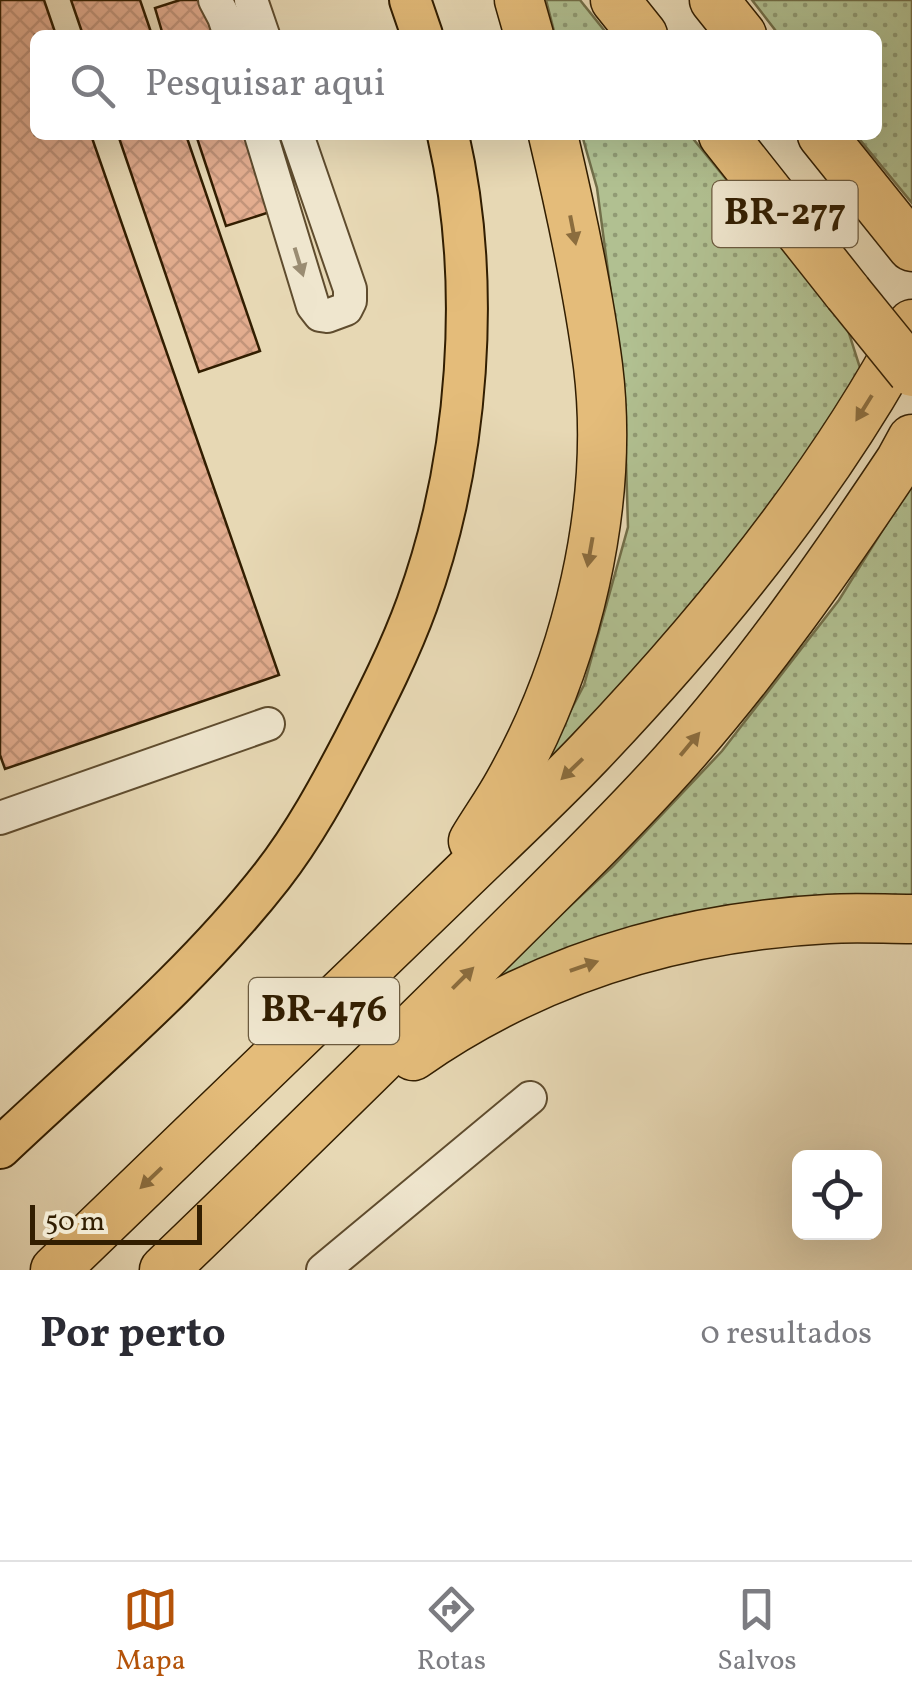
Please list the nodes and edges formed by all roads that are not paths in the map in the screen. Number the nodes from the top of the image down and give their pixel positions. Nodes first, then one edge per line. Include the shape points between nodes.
1 (216, 0) edge
2 (250, 0) edge
3 (410, 0) edge
4 (520, 0) edge
5 (615, 0) edge
6 (714, 0) edge
7 (228, 30) edge
8 (260, 30) edge
9 (420, 30) edge
10 (528, 30) edge
11 (639, 30) edge
12 (738, 30) edge
13 (262, 140) edge
14 (299, 140) edge
15 (449, 140) edge
16 (554, 140) edge
17 (727, 140) edge
18 (826, 140) edge
19 (320, 203) junction
20 (285, 216) junction
21 (901, 232) edge
22 (912, 324) edge
23 (912, 372) edge
24 (912, 438) edge
25 (268, 724) dead end
26 (0, 818) edge
27 (426, 912) junction
28 (912, 919) edge
29 (530, 1098) dead end
30 (320, 1120) junction
31 (0, 1148) edge
32 (55, 1270) edge
33 (164, 1270) edge
34 (323, 1270) edge

1 - 7 lane
2 - 8 lane
3 - 9 main road
4 - 10 highway
5 - 11 highway
6 - 12 highway
13 - 20 lane
14 - 19 lane
15 - 31 main road via 468,286 462,389 445,506 397,652 345,759 274,874 185,974
16 -> 27 highway via 598,368 602,448 595,524 582,598 538,725 509,784
17 - 23 highway, BR-277, bridge
18 - 21 highway, BR-277
19 - 20 lane
20 -> 19 lane via 313,306 327,316 346,310 350,290
22 -> 27 highway via 821,473 720,606 587,755
30 -> 24 highway via 674,762 807,598
25 - 26 lane
27 -> 32 highway, BR-476
30 -> 28 highway via 441,1036 572,970 732,930 828,919
29 - 34 lane
30 - 33 highway

